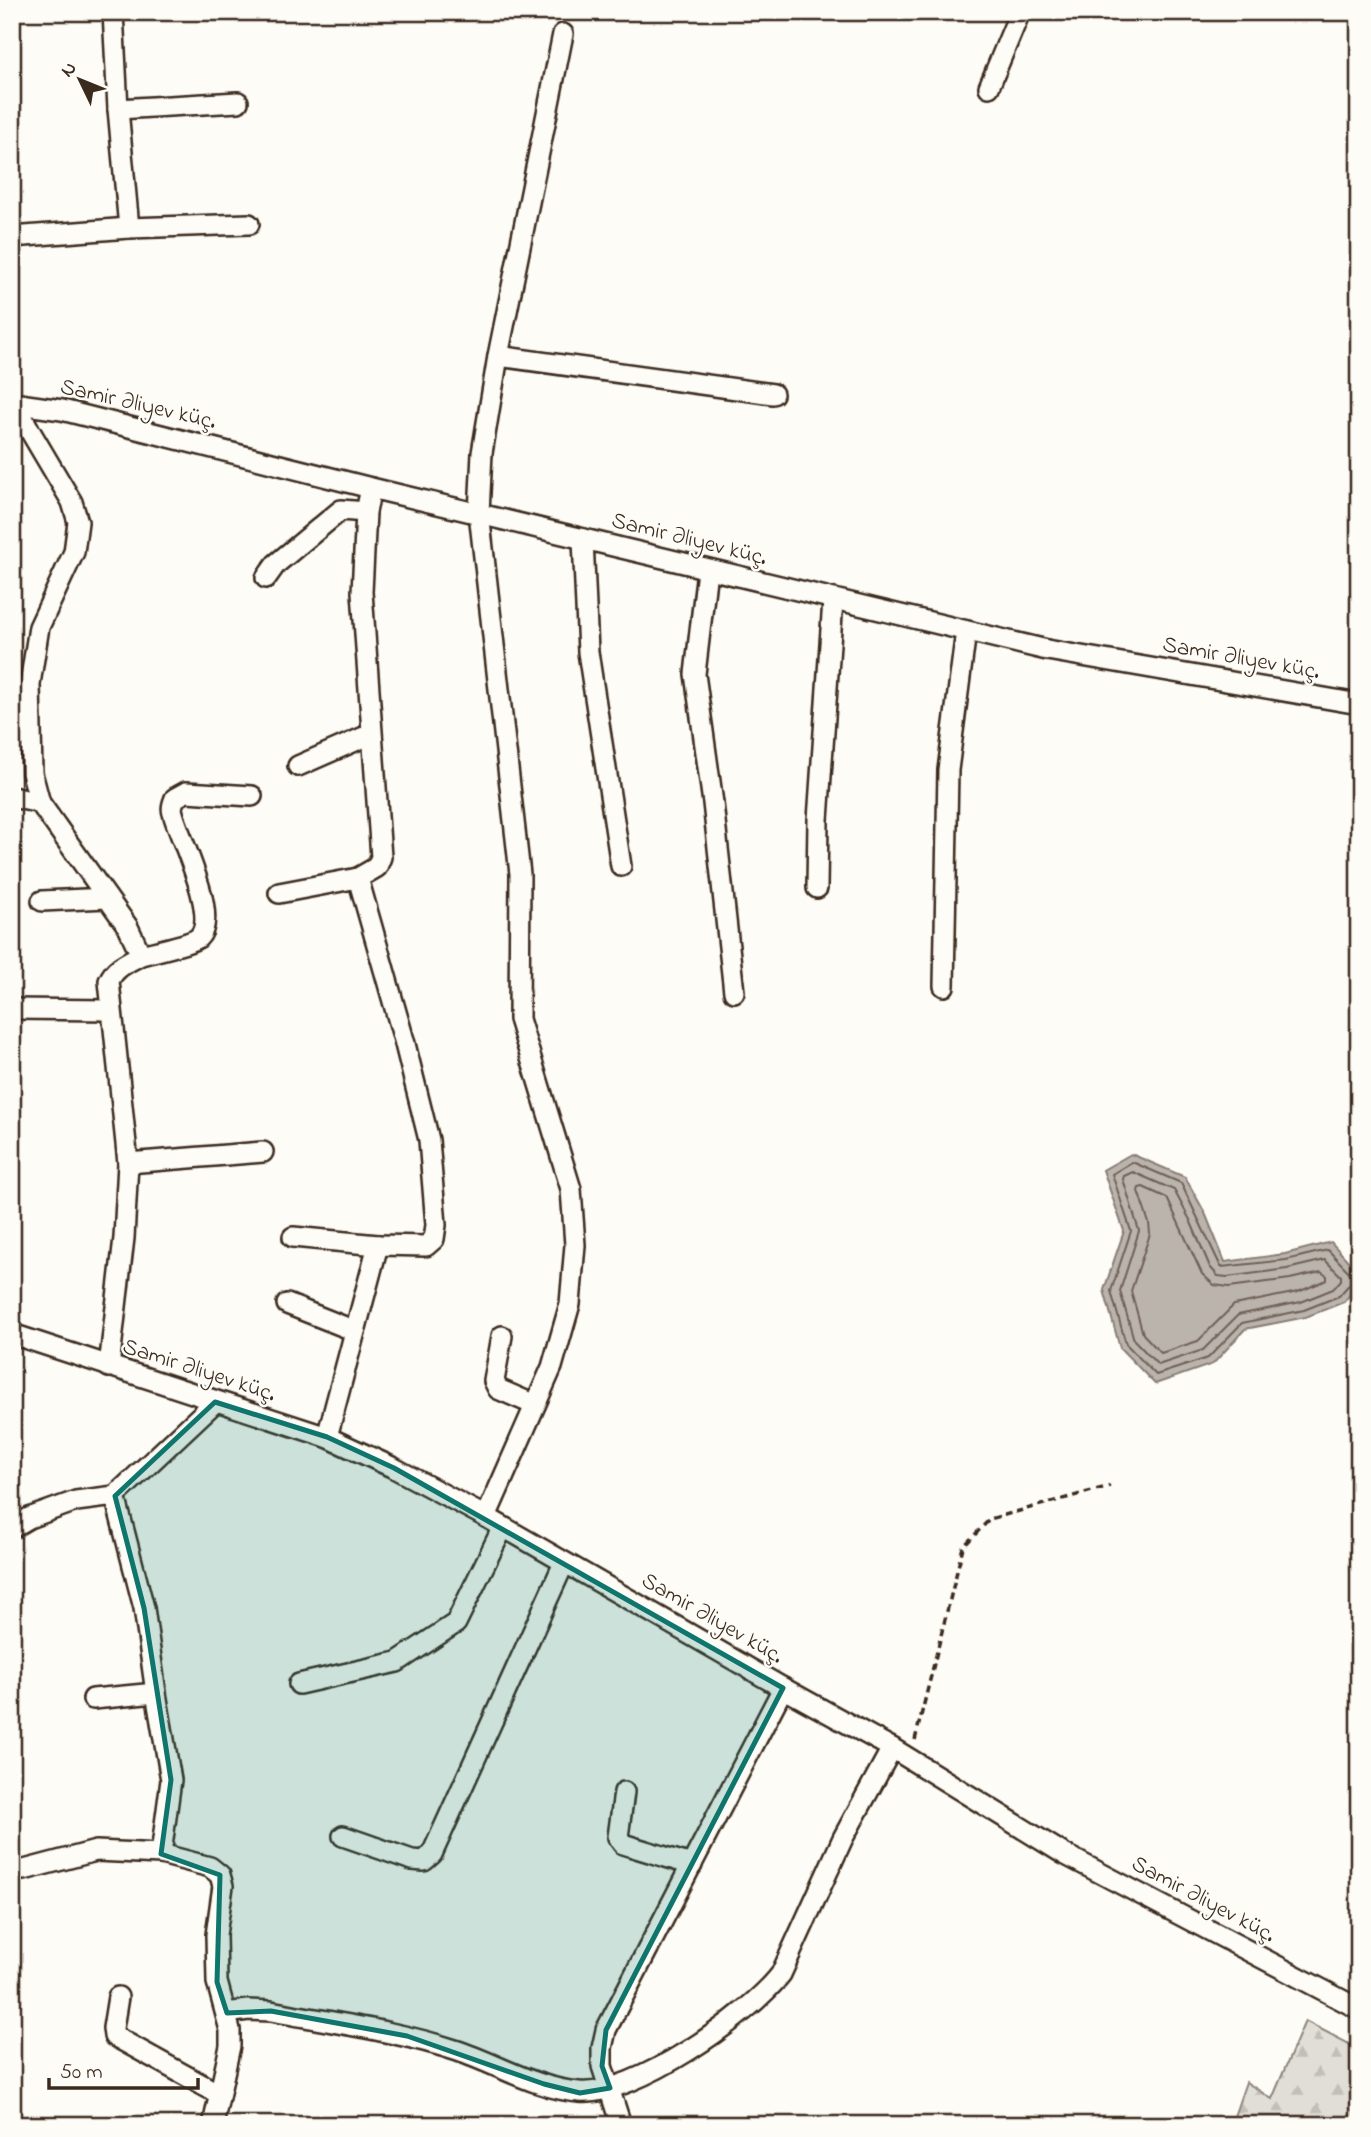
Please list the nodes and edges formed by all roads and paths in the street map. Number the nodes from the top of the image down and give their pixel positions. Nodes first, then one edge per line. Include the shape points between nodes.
1 (113, 12) edge
2 (1020, 12) edge
3 (563, 34) dead end
4 (989, 87) dead end
5 (238, 102) dead end
6 (118, 109) junction
7 (249, 225) dead end
8 (129, 228) junction
9 (12, 237) edge
10 (498, 356) junction
11 (773, 394) dead end
12 (17, 404) edge
13 (371, 488) junction
14 (366, 512) junction
15 (479, 513) junction
16 (583, 539) junction
17 (707, 570) junction
18 (266, 578) dead end
19 (833, 600) junction
20 (965, 631) junction
21 (1359, 704) edge
22 (371, 734) junction
23 (22, 737) edge
24 (298, 766) dead end
25 (251, 796) dead end
26 (12, 797) edge
27 (40, 803) junction
28 (621, 866) dead end
29 (358, 878) junction
30 (817, 888) dead end
31 (279, 893) dead end
32 (107, 898) junction
33 (42, 901) dead end
34 (141, 956) junction
35 (944, 986) dead end
36 (734, 992) dead end
37 (12, 1009) edge
38 (111, 1010) junction
39 (263, 1152) dead end
40 (128, 1163) junction
41 (293, 1237) dead end
42 (378, 1245) junction
43 (287, 1304) dead end
44 (355, 1331) junction
45 (12, 1334) edge
46 (502, 1336) dead end
47 (109, 1367) junction
48 (215, 1402) junction
49 (536, 1405) junction
50 (327, 1437) junction
51 (1110, 1486) dead end
52 (115, 1496) junction
53 (486, 1517) junction
54 (18, 1519) edge
55 (503, 1527) junction
56 (564, 1563) junction
57 (299, 1684) dead end
58 (783, 1688) junction
59 (156, 1693) junction
60 (93, 1699) dead end
61 (900, 1753) junction
62 (624, 1792) dead end
63 (343, 1836) dead end
64 (160, 1854) junction
65 (692, 1865) junction
66 (24, 1870) dead end
67 (118, 1997) dead end
68 (1359, 2009) edge
69 (227, 2013) junction
70 (610, 2088) junction
71 (219, 2094) junction
72 (213, 2125) edge
73 (621, 2125) edge

1 - 6 street
2 - 4 street
3 - 10 street
5 - 6 street
6 - 8 street
7 - 8 street
8 - 9 street
10 - 11 street
10 - 15 street via 482,453
12 - 13 street, Samir Əliyev küç. via 62,410
12 - 23 street via 72,502 78,522 74,552 39,626
13 - 14 street
13 - 15 street, Samir Əliyev küç.
14 - 18 street via 341,510 276,564
14 - 22 street via 362,592
15 - 16 street, Samir Əliyev küç.
15 - 49 street via 520,874 519,1019 571,1189 575,1245 570,1304
16 - 17 street, Samir Əliyev küç.
16 - 28 street via 588,652
17 - 19 street, Samir Əliyev küç.
17 - 36 street via 695,674
19 - 20 street, Samir Əliyev küç.
19 - 30 street
20 - 21 street, Samir Əliyev küç. via 1058,652
20 - 35 street via 948,770
22 - 24 street
22 - 29 street via 381,857 377,867
23 - 27 street
25 - 34 street via 186,792 174,797 172,810 198,882 203,930 197,939
26 - 27 street
27 - 32 street
29 - 31 street
29 - 42 street via 429,1140 436,1225 434,1239 426,1246
32 - 33 street
32 - 34 street
34 - 38 street via 112,974
37 - 38 street
38 - 40 street
39 - 40 street
40 - 47 street
41 - 42 street
42 - 44 street
43 - 44 street
44 - 50 street
45 - 47 street, Samir Əliyev küç.
46 - 49 street via 494,1381 498,1389
47 - 48 street, Samir Əliyev küç.
48 - 50 street, Samir Əliyev küç.
48 - 52 street
49 - 53 street
50 - 53 street, Samir Əliyev küç.
51 - 61 path via 990,1519 963,1547 920,1719
52 - 54 street
52 - 59 street via 144,1608
53 - 55 street, Samir Əliyev küç.
55 - 56 street, Samir Əliyev küç.
55 - 57 street via 456,1623 397,1662
56 - 58 street, Samir Əliyev küç.
56 - 63 street via 432,1854 424,1861 412,1860
58 - 61 street, Samir Əliyev küç.
58 - 65 street
59 - 60 street
59 - 64 street via 171,1780
61 - 68 street, Samir Əliyev küç. via 1064,1854
61 - 70 street via 843,1838 769,1989 691,2050
62 - 65 street via 618,1837 623,1844
64 - 66 street via 96,1852
64 - 69 street via 210,1867 220,1875 217,1982
65 - 70 street via 606,2031 602,2066
67 - 71 street via 114,2036
69 - 70 street via 271,2011 407,2036 544,2084 580,2093
69 - 71 street via 230,2046
70 - 73 street
71 - 72 street

